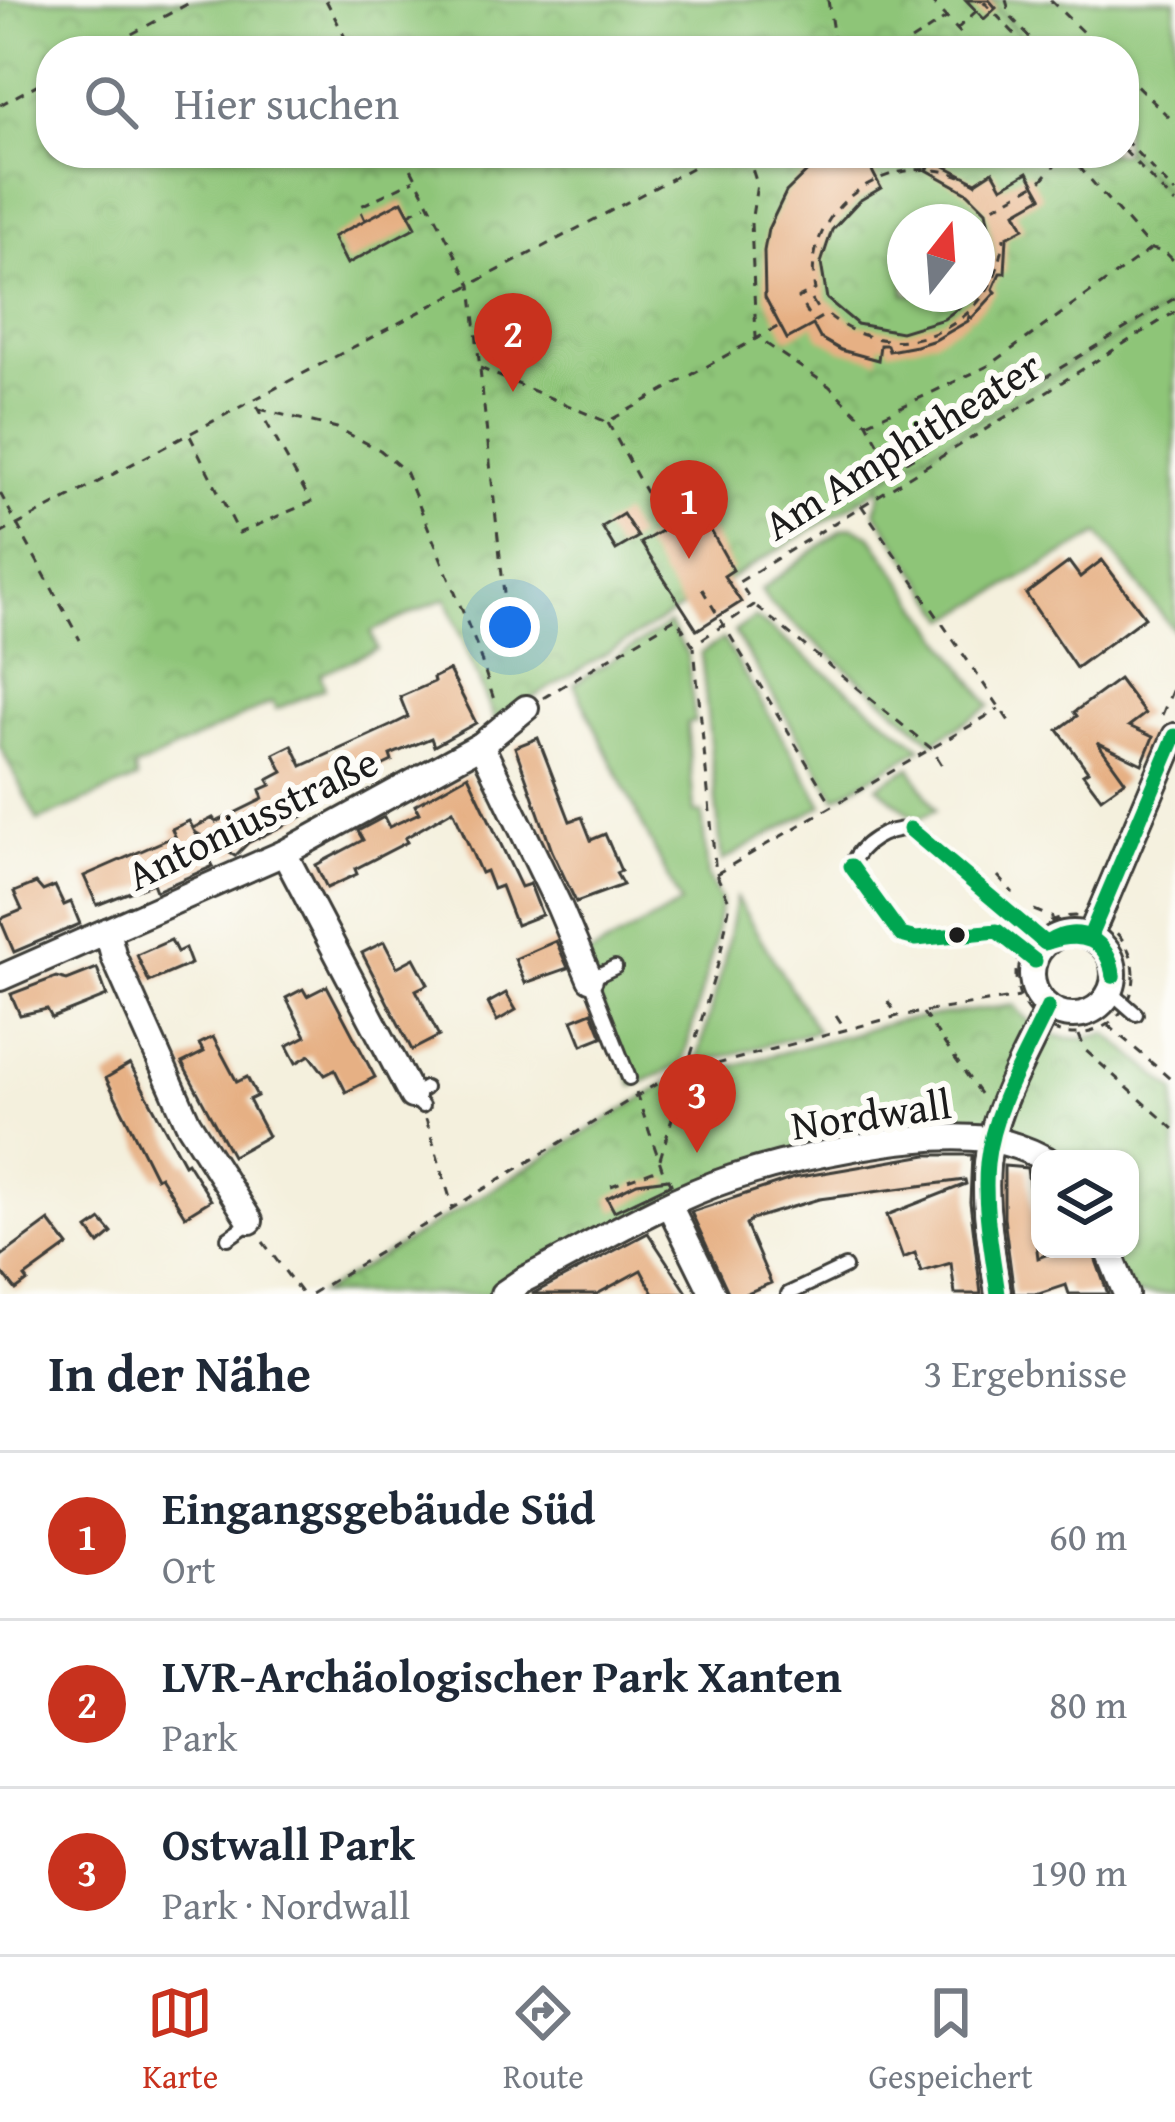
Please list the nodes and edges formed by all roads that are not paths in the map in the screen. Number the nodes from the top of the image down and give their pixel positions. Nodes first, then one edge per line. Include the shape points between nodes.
1 (526, 708) road end
2 (1175, 736) edge
3 (481, 745) junction
4 (284, 853) junction
5 (107, 931) junction
6 (1090, 936) junction
7 (1040, 952) junction
8 (615, 967) dead end
9 (0, 978) edge
10 (590, 979) junction
11 (1111, 992) junction
12 (1048, 1007) junction
13 (1136, 1014) dead end
14 (629, 1078) dead end
15 (420, 1096) road end
16 (991, 1139) junction
17 (1031, 1154) edge
18 (669, 1197) junction
19 (252, 1226) joint
20 (228, 1238) dead end
21 (1112, 1258) edge
22 (845, 1267) dead end
23 (503, 1294) edge
24 (713, 1294) edge
25 (788, 1294) edge
26 (998, 1294) edge
27 (1126, 1294) edge

1 - 3 street, Antoniusstraße
2 - 6 street
3 - 4 street, Antoniusstraße
3 - 10 street
4 - 5 street, Antoniusstraße
4 - 15 street
5 - 9 street, Antoniusstraße
5 - 19 street via 188,1123
6 - 7 street via 1075,933
6 - 11 street via 1112,960
7 - 7 lane via 910,829 887,832 850,866 901,935 997,931
7 - 12 street via 1033,982
8 - 10 lane
10 - 14 lane
11 - 12 street via 1089,1012
11 - 13 lane
12 - 16 street
16 - 17 street
16 - 18 street, Nordwall via 916,1141
16 - 26 street
18 - 23 street, Nordwall
18 - 24 street
19 - 20 lane
21 - 27 street
22 - 25 lane

